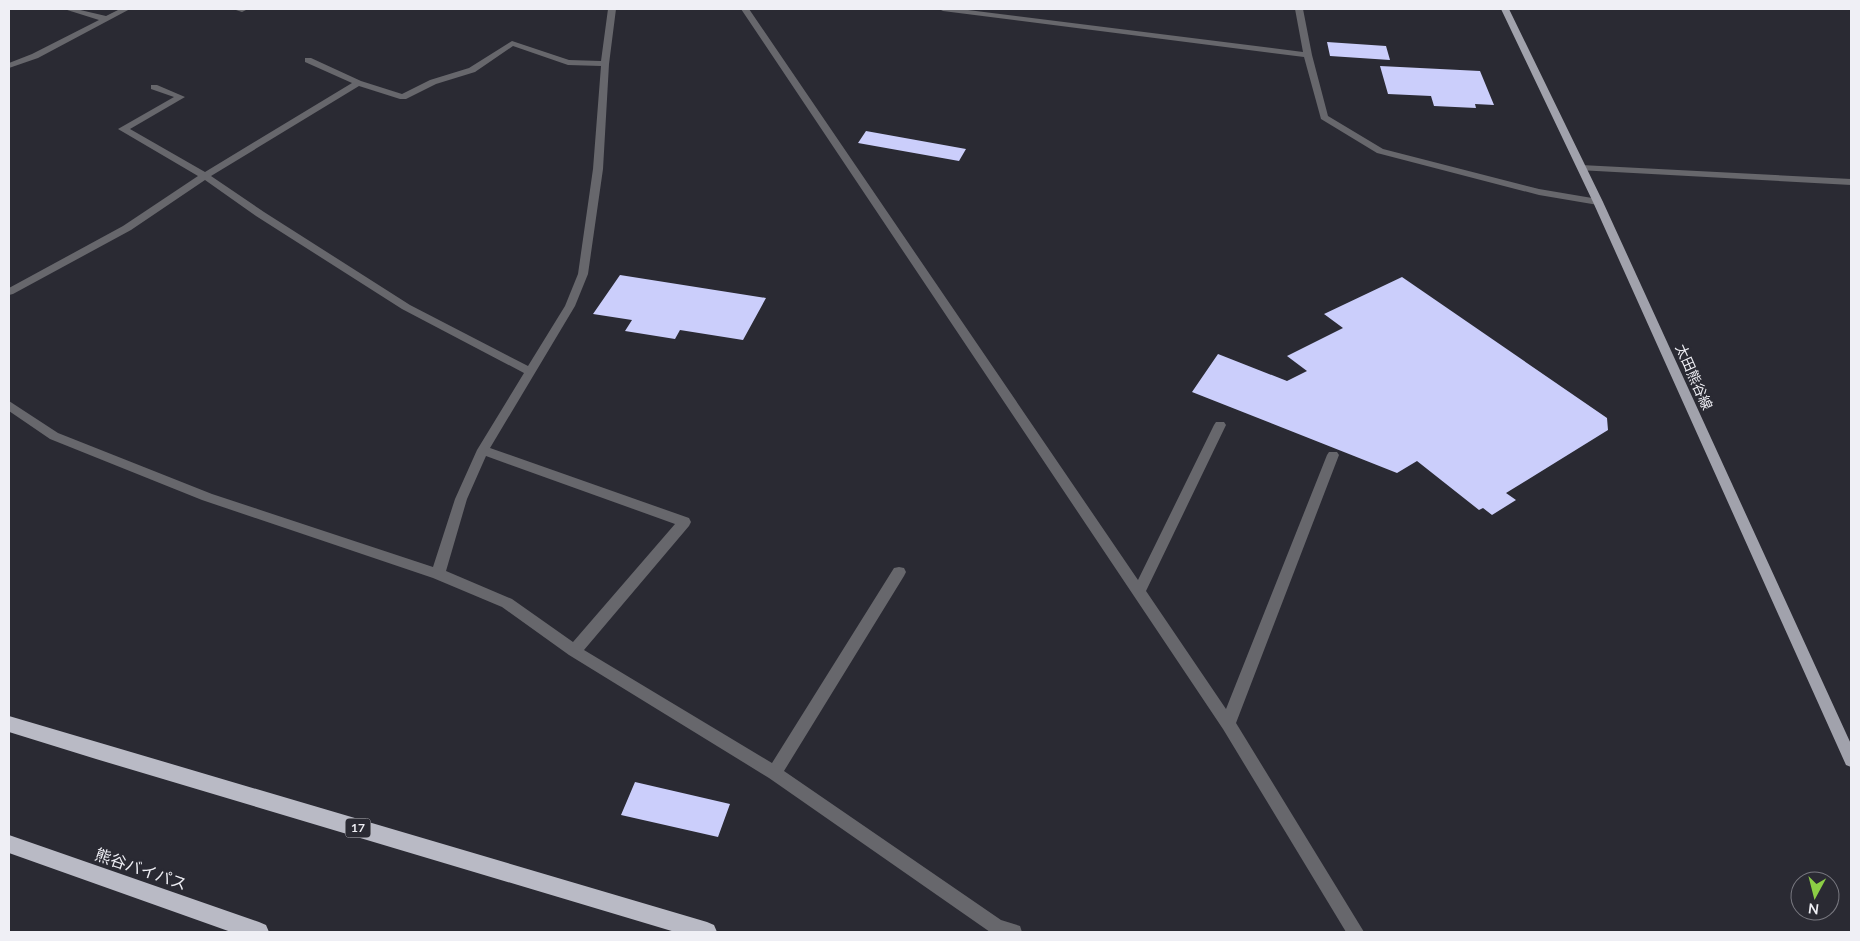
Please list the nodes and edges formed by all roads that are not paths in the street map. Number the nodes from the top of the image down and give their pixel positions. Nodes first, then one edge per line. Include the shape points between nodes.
1 (68, 9) edge
2 (126, 9) edge
3 (612, 9) edge
4 (744, 9) edge
5 (943, 9) edge
6 (1299, 9) edge
7 (1505, 9) edge
8 (106, 19) junction
9 (1308, 55) junction
10 (308, 60) dead end
11 (605, 64) junction
12 (9, 66) edge
13 (358, 83) junction
14 (154, 87) dead end
15 (1581, 168) junction
16 (205, 176) junction
17 (1851, 182) edge
18 (1598, 202) junction
19 (9, 292) edge
20 (529, 371) junction
21 (9, 405) edge
22 (1220, 425) dead end
23 (483, 450) junction
24 (1334, 455) dead end
25 (899, 572) dead end
26 (438, 574) junction
27 (1139, 592) junction
28 (574, 651) junction
29 (9, 724) edge
30 (1228, 724) junction
31 (1851, 760) edge
32 (774, 773) junction
33 (9, 844) edge
34 (259, 932) edge
35 (707, 932) edge
36 (1014, 932) edge
37 (1356, 932) edge

1 - 8 street
2 - 8 street
3 - 11 street
4 - 27 street
5 - 9 street
6 - 9 street
7 - 15 main road, 太田熊谷線
8 - 12 street
9 - 18 street via 1324,117 1380,151 1540,192
10 - 13 street
11 - 13 street via 568,62 512,44 472,70 433,82 403,97
11 - 20 street via 598,169 583,274 570,306
13 - 16 street
14 - 16 street via 181,97 123,129
15 - 17 street
15 - 18 main road, 太田熊谷線
16 - 19 street via 127,228
16 - 20 street via 406,307
18 - 31 main road, 太田熊谷線
20 - 23 street
21 - 26 street via 54,436 207,497
22 - 27 street
23 - 26 street via 461,499
23 - 28 street via 684,522
24 - 30 street
25 - 32 street
26 - 28 street via 507,603
27 - 30 street
28 - 32 street
29 - 35 highway, 17
30 - 37 street
32 - 36 street via 997,927
33 - 34 highway, 熊谷バイパス

